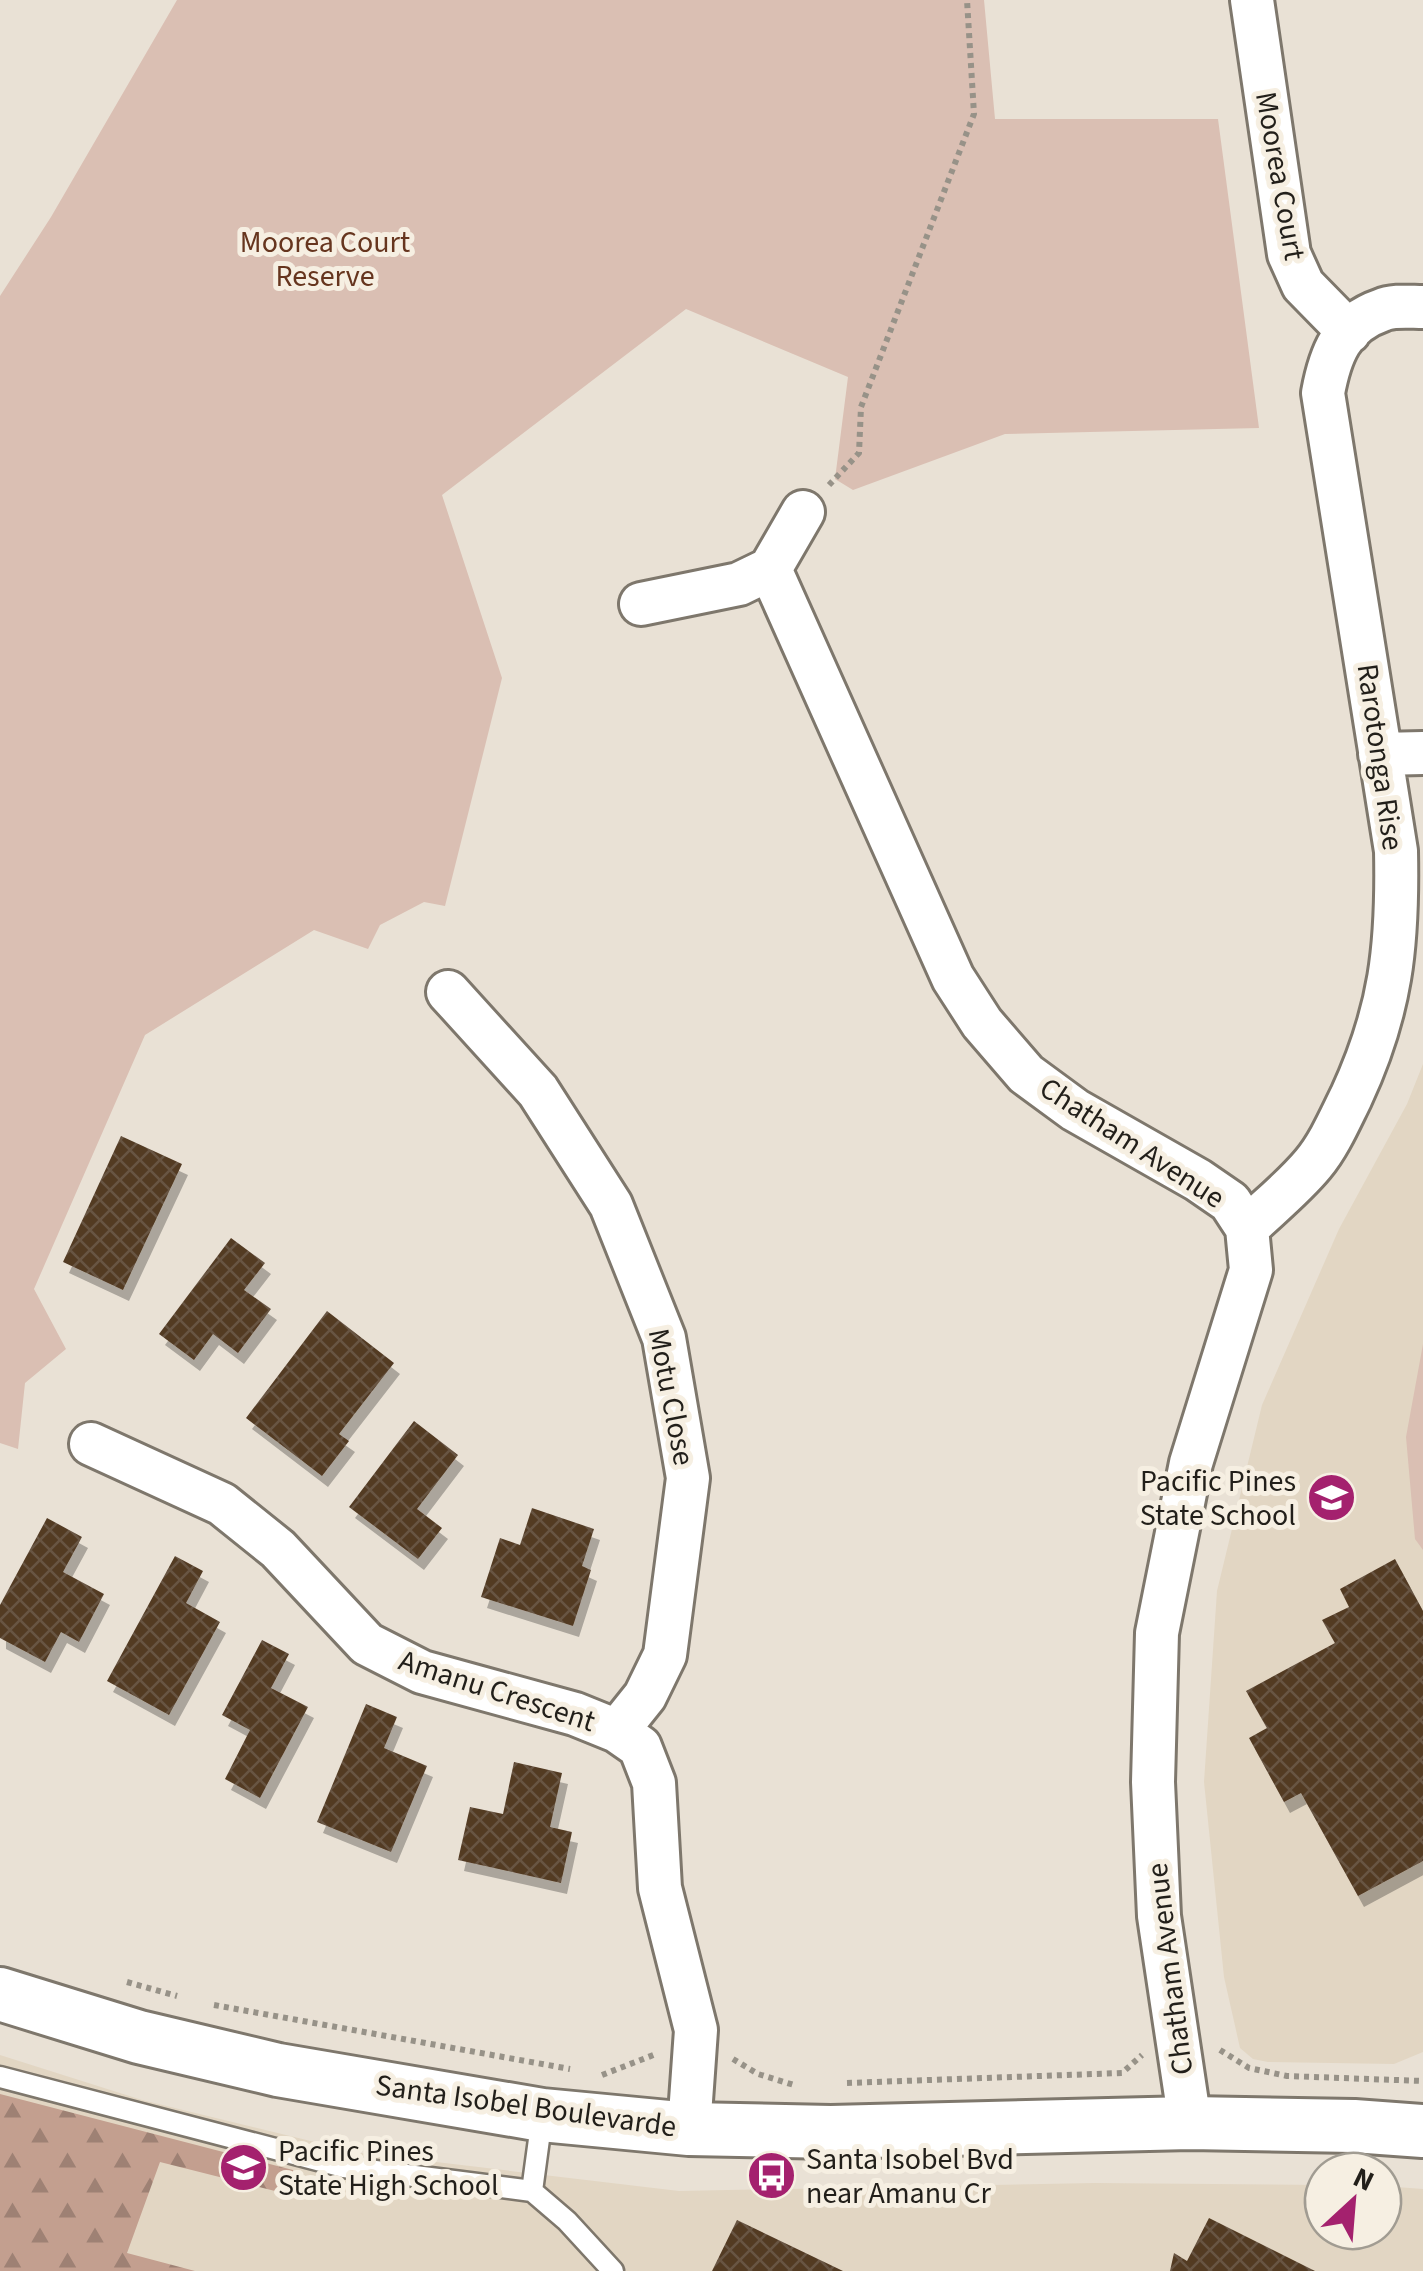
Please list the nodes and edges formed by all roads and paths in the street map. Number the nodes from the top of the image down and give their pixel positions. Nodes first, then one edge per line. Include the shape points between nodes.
1 (966, 0) edge
2 (1252, 0) edge
3 (1423, 307) edge
4 (1349, 332) junction
5 (802, 512) joint
6 (770, 569) junction
7 (641, 604) dead end
8 (1423, 753) edge
9 (1380, 754) junction
10 (448, 992) dead end
11 (1247, 1228) junction
12 (92, 1444) dead end
13 (617, 1731) junction
14 (0, 1994) edge
15 (0, 2077) edge
16 (542, 2115) junction
17 (1190, 2123) junction
18 (689, 2129) junction
19 (1423, 2131) edge
20 (532, 2190) junction
21 (613, 2271) edge

1 - 5 path via 974,114 861,407 859,453
2 - 4 street, Moorea Court via 1290,254 1303,285
3 - 4 street via 1383,309
4 - 9 street, Rarotonga Rise via 1331,354 1324,393
5 - 6 street
6 - 7 street via 739,584
6 - 11 street, Chatham Avenue via 953,978 982,1023 1026,1074 1230,1202
8 - 9 street
9 - 11 street, Rarotonga Rise via 1396,851 1397,922 1387,1000 1370,1056 1315,1163
10 - 13 street, Motu Close via 538,1091 611,1205 664,1338 688,1478 665,1655
11 - 17 street, Chatham Avenue via 1251,1270 1191,1462 1157,1633 1152,1782 1159,1916
12 - 13 street, Amanu Crescent via 222,1504 278,1550 367,1644 422,1672
13 - 18 street, Amanu Crescent via 640,1748 654,1783 660,1888 696,2030
14 - 16 street, Santa Isobel Boulevarde via 278,2070
15 - 20 lane via 344,2167
16 - 18 street, Santa Isobel Boulevarde
16 - 20 lane
17 - 18 street, Santa Isobel Boulevarde
17 - 19 street, Santa Isobel Boulevarde
20 - 21 lane

